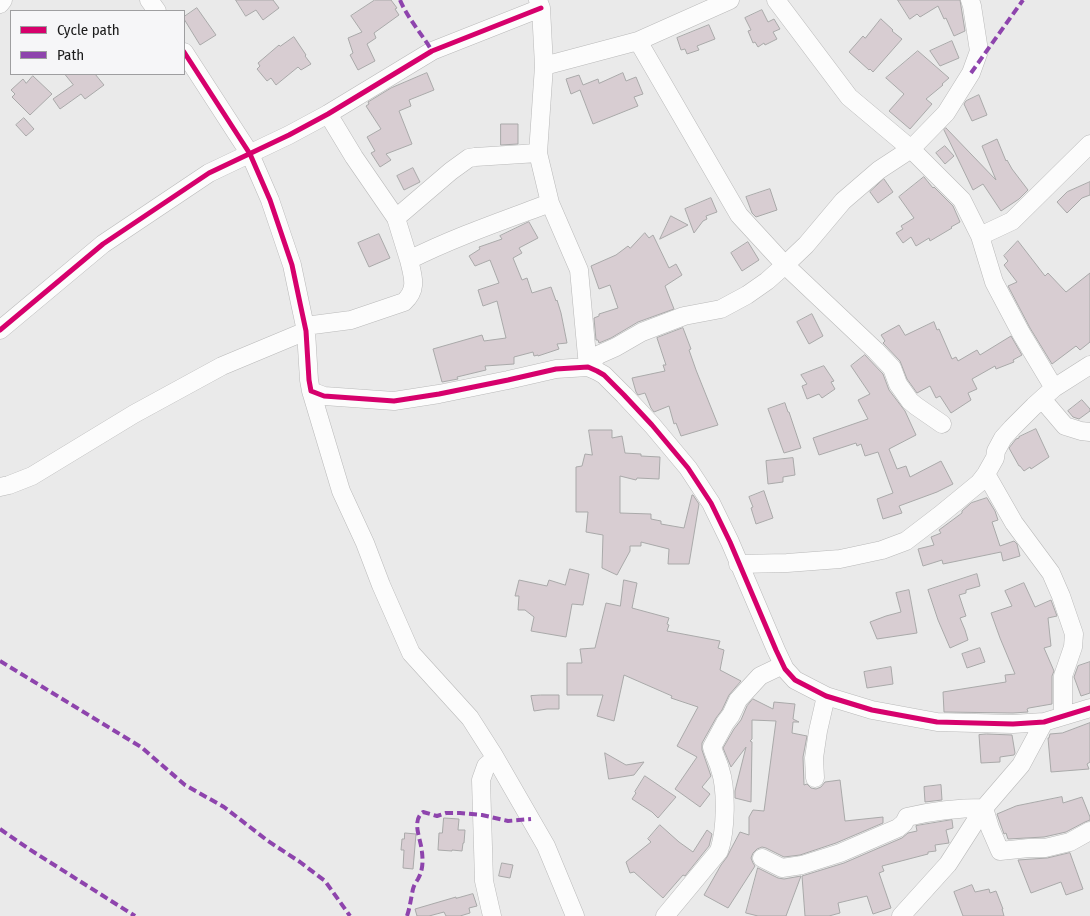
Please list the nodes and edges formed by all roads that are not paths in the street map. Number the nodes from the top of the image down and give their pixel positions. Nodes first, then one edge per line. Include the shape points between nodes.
1 (3, 0) edge
2 (730, 0) edge
3 (776, 0) edge
4 (970, 0) edge
5 (0, 4) edge
6 (540, 4) edge
7 (638, 41) junction
8 (185, 54) edge
9 (544, 66) junction
10 (328, 114) junction
11 (1090, 144) edge
12 (911, 149) junction
13 (538, 153) junction
14 (250, 154) junction
15 (550, 203) junction
16 (396, 218) junction
17 (980, 236) junction
18 (409, 260) junction
19 (785, 266) junction
20 (305, 329) junction
21 (0, 330) edge
22 (1090, 365) edge
23 (588, 368) junction
24 (311, 391) junction
25 (1048, 394) junction
26 (942, 424) dead end
27 (1090, 432) edge
28 (986, 474) junction
29 (0, 487) edge
30 (738, 564) junction
31 (783, 665) junction
32 (826, 696) junction
33 (1090, 708) edge
34 (1063, 716) junction
35 (1044, 722) junction
36 (495, 758) junction
37 (814, 778) dead end
38 (984, 808) junction
39 (1090, 831) edge
40 (762, 858) dead end
41 (492, 916) edge
42 (575, 916) edge
43 (664, 916) edge
44 (901, 916) edge

1 - 5 street
2 - 7 street
3 - 12 street via 849,97
4 - 12 street via 979,50 971,73 946,113
6 - 9 street
6 - 10 street via 432,51
7 - 9 street
7 - 19 street via 739,215
8 - 14 street
9 - 13 street
10 - 14 street
10 - 16 street
11 - 17 street via 1012,221
12 - 17 street via 962,200
12 - 19 street via 879,170 842,202
13 - 15 street
13 - 16 street via 469,158
14 - 20 street via 292,265
14 - 21 street via 210,173 103,244
15 - 18 street via 476,230
15 - 23 street via 579,270
16 - 18 street
17 - 25 street via 994,282
18 - 20 street via 413,291 404,302 351,320
19 - 23 street via 748,295 721,309 684,316 642,332 598,355
19 - 26 street via 892,368 898,384 910,400
20 - 24 street
20 - 29 street via 222,366 134,414 32,476
22 - 25 street
23 - 24 street via 556,370 394,401 324,396
23 - 30 street via 604,376 624,395 688,468 711,503
24 - 36 street via 341,491 411,653 470,718
25 - 27 street via 1065,426
25 - 28 street via 1003,438
28 - 30 street via 906,542 840,559
28 - 34 street via 1014,523 1051,573 1074,634 1063,676
30 - 31 street
31 - 32 street via 795,680
31 - 43 street via 760,676 738,700 712,747 723,784 723,840 720,850
32 - 35 street via 872,710 937,722
32 - 37 street via 814,758
33 - 34 street
34 - 35 street
35 - 38 street via 1021,765
36 - 41 street via 486,766 481,780 484,881
36 - 42 street via 546,846
38 - 39 street via 1000,851 1045,848 1070,842
38 - 40 street via 907,817 898,828 802,865 782,868
38 - 44 street via 948,864

